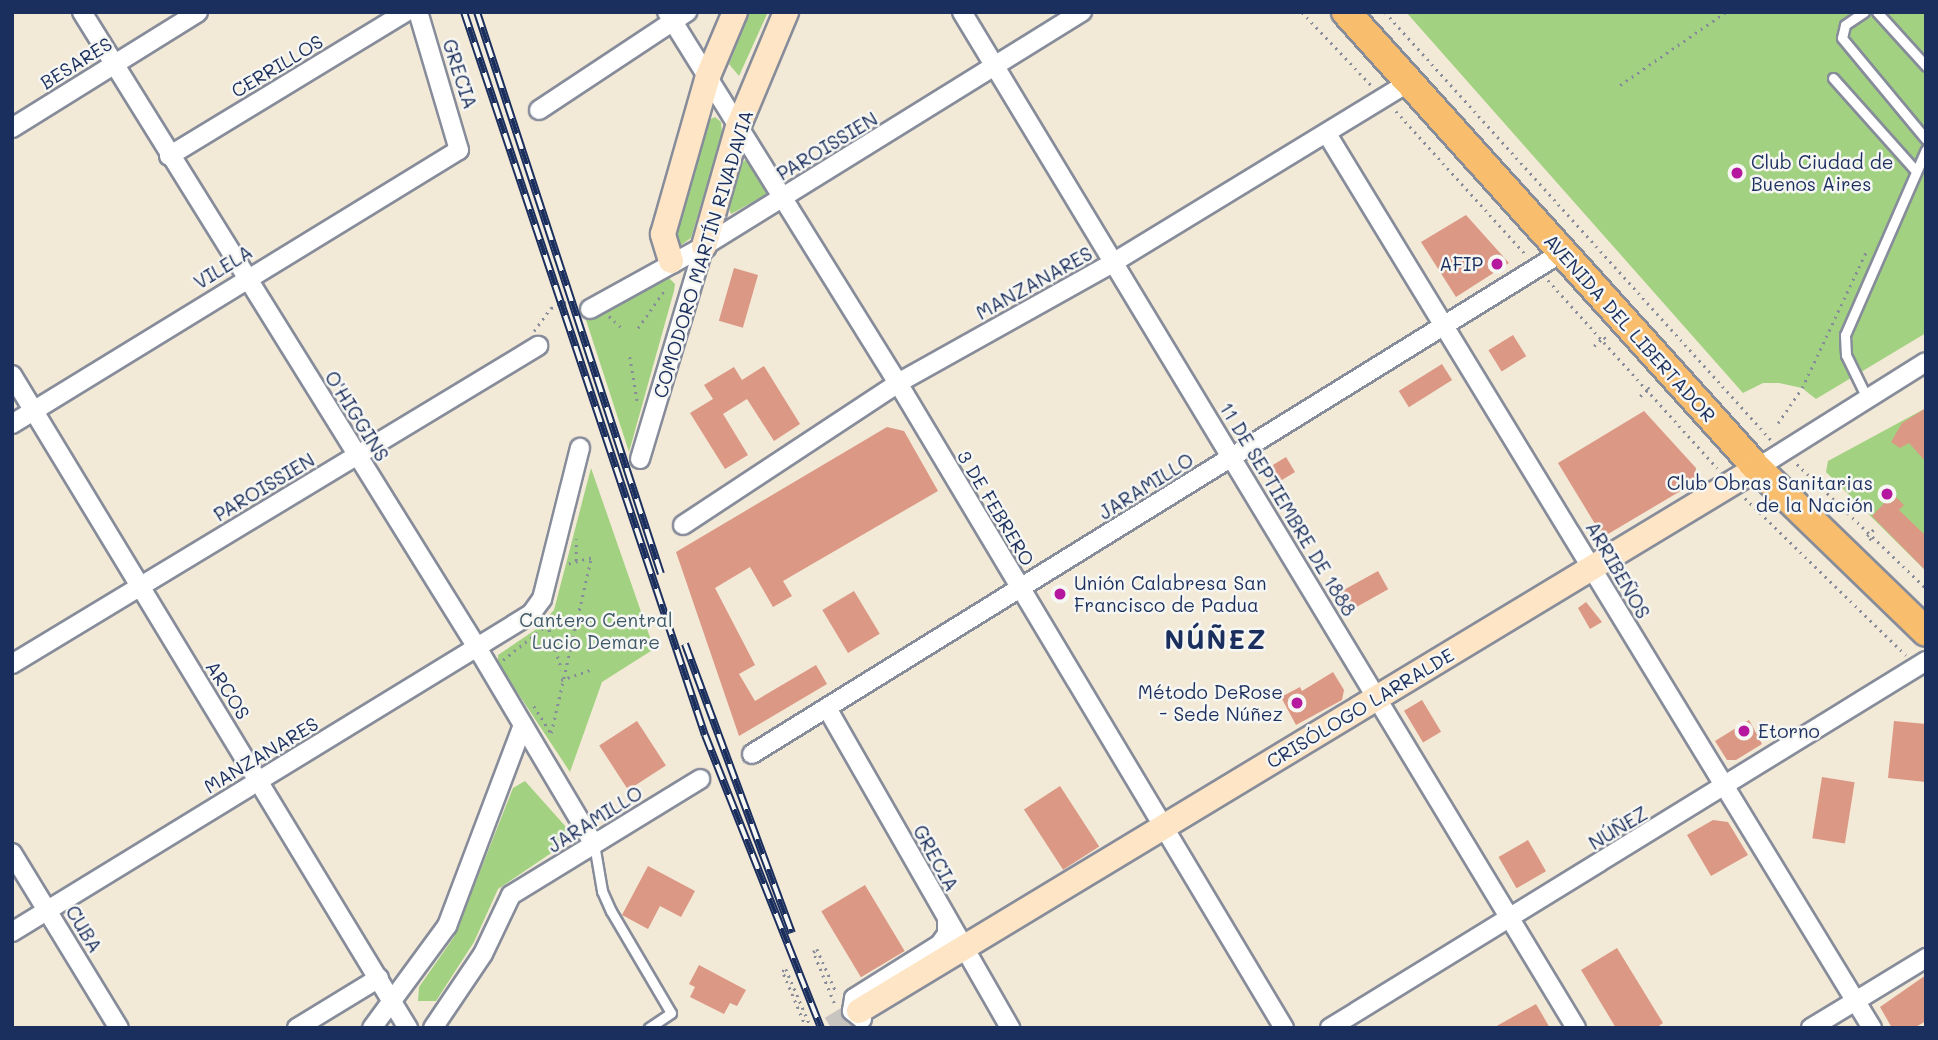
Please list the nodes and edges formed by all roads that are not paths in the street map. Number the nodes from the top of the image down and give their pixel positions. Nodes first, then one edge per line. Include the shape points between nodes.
1 (82, 12) edge
2 (198, 12) edge
3 (406, 12) edge
4 (418, 12) edge
5 (734, 12) edge
6 (786, 12) edge
7 (962, 12) edge
8 (1082, 12) edge
9 (1346, 12) edge
10 (1864, 12) edge
11 (1877, 12) edge
12 (675, 15) edge
13 (114, 64) junction
14 (1926, 66) edge
15 (996, 69) junction
16 (708, 76) junction
17 (1833, 78) dead end
18 (1408, 83) junction
19 (539, 110) dead end
20 (738, 127) junction
21 (12, 128) edge
22 (1327, 134) junction
23 (1926, 139) edge
24 (459, 150) joint
25 (1926, 150) edge
26 (169, 156) junction
27 (1916, 171) junction
28 (783, 198) junction
29 (704, 246) junction
30 (1549, 260) junction
31 (671, 261) junction
32 (1116, 261) junction
33 (244, 278) junction
34 (583, 304) road end
35 (1445, 325) junction
36 (538, 346) dead end
37 (1926, 362) edge
38 (12, 375) edge
39 (898, 383) junction
40 (1867, 398) junction
41 (34, 410) junction
42 (12, 424) edge
43 (580, 448) dead end
44 (357, 455) junction
45 (1232, 457) junction
46 (640, 459) dead end
47 (1757, 468) junction
48 (683, 525) dead end
49 (1595, 570) junction
50 (139, 586) junction
51 (1019, 589) junction
52 (1926, 632) edge
53 (478, 649) junction
54 (12, 664) edge
55 (1922, 665) edge
56 (1377, 698) junction
57 (827, 708) junction
58 (523, 725) junction
59 (752, 754) dead end
60 (700, 779) dead end
61 (260, 780) junction
62 (1726, 787) junction
63 (1163, 827) junction
64 (594, 844) junction
65 (12, 853) edge
66 (48, 911) junction
67 (1509, 918) junction
68 (947, 920) junction
69 (12, 932) edge
70 (964, 948) junction
71 (1926, 958) edge
72 (379, 978) junction
73 (1856, 1000) junction
74 (393, 1002) junction
75 (850, 1007) tunnel mouth
76 (119, 1028) edge
77 (297, 1028) edge
78 (372, 1028) edge
79 (408, 1028) edge
80 (433, 1028) edge
81 (649, 1028) edge
82 (1010, 1028) edge
83 (1284, 1028) edge
84 (1330, 1028) edge
85 (1576, 1028) edge
86 (1811, 1028) edge
87 (1872, 1028) edge

1 - 13 street, O'HIGGINS
2 - 13 street, BESARES
3 - 26 street, CERRILLOS
4 - 24 street, GRECIA
5 - 16 street, COMODORO MARTÍN RIVADAVIA
6 - 20 street, COMODORO MARTÍN RIVADAVIA
7 - 15 street, 11 DE SEPTIEMBRE DE 1888
8 - 15 street, PAROISSIEN
9 - 18 main road, AVENIDA DEL LIBERTADOR
10 - 23 lane via 1845,25 1842,38
11 - 14 lane
12 - 16 street, 3 DE FEBRERO
12 - 19 street
13 - 21 street, BESARES
13 - 26 street, O'HIGGINS
15 - 28 street, PAROISSIEN
15 - 32 street, 11 DE SEPTIEMBRE DE 1888
16 - 20 street, 3 DE FEBRERO
16 - 31 street, COMODORO MARTÍN RIVADAVIA via 663,234
17 - 27 lane
18 - 22 street, MANZANARES
18 - 30 main road, AVENIDA DEL LIBERTADOR
20 - 28 street, 3 DE FEBRERO
20 - 29 street, COMODORO MARTÍN RIVADAVIA
22 - 32 street, MANZANARES
22 - 35 street, ARRIBEÑOS
24 - 33 street, VILELA
25 - 27 lane
26 - 33 street, O'HIGGINS
27 - 40 lane via 1844,335 1846,355
28 - 29 street, PAROISSIEN
28 - 39 street, 3 DE FEBRERO
29 - 31 street, PAROISSIEN
29 - 46 street, COMODORO MARTÍN RIVADAVIA
30 - 35 street, JARAMILLO
30 - 47 main road, AVENIDA DEL LIBERTADOR
31 - 34 street, PAROISSIEN
32 - 39 street, MANZANARES
32 - 45 street, 11 DE SEPTIEMBRE DE 1888
33 - 41 street, VILELA
33 - 44 street, O'HIGGINS
35 - 45 street, JARAMILLO
35 - 49 street, ARRIBEÑOS
36 - 44 street, PAROISSIEN
37 - 40 street
38 - 41 street, ARCOS
39 - 48 street, MANZANARES
39 - 51 street, 3 DE FEBRERO
40 - 47 street
41 - 42 street, VILELA
41 - 50 street, ARCOS
43 - 53 street, MANZANARES via 539,619
44 - 50 street, PAROISSIEN
44 - 53 street, O'HIGGINS
45 - 51 street, JARAMILLO
45 - 56 street, 11 DE SEPTIEMBRE DE 1888
47 - 49 street, CRISÓLOGO LARRALDE
47 - 52 main road, AVENIDA DEL LIBERTADOR
49 - 56 street, CRISÓLOGO LARRALDE
49 - 62 street, ARRIBEÑOS
50 - 54 street, PAROISSIEN
50 - 61 street, ARCOS
51 - 57 street, JARAMILLO
51 - 63 street, 3 DE FEBRERO
53 - 58 street, O'HIGGINS
53 - 61 street, MANZANARES
55 - 62 street, NÚÑEZ
56 - 63 street, CRISÓLOGO LARRALDE
56 - 67 street, 11 DE SEPTIEMBRE DE 1888
57 - 59 street, JARAMILLO
57 - 68 street, GRECIA
58 - 64 street, O'HIGGINS
58 - 74 street via 447,926
60 - 64 street, JARAMILLO
61 - 66 street, MANZANARES
61 - 72 street, ARCOS
62 - 67 street, NÚÑEZ
62 - 73 street, ARRIBEÑOS
63 - 70 street, CRISÓLOGO LARRALDE
63 - 83 street, 3 DE FEBRERO
64 - 80 street, JARAMILLO via 511,895 483,954
64 - 81 lane via 607,901 671,1013
65 - 66 street, CUBA
66 - 69 street, MANZANARES
66 - 76 street, CUBA
67 - 84 street, NÚÑEZ
67 - 85 street, 11 DE SEPTIEMBRE DE 1888
68 - 70 street, GRECIA
68 - 70 street, CRISÓLOGO LARRALDE via 942,942 857,995 853,1013 871,1017 939,976
70 - 75 street, CRISÓLOGO LARRALDE
70 - 82 street, GRECIA
71 - 73 street
72 - 74 street, ARCOS
72 - 77 street
73 - 86 street
73 - 87 street, ARRIBEÑOS
74 - 78 street
74 - 79 street, ARCOS

